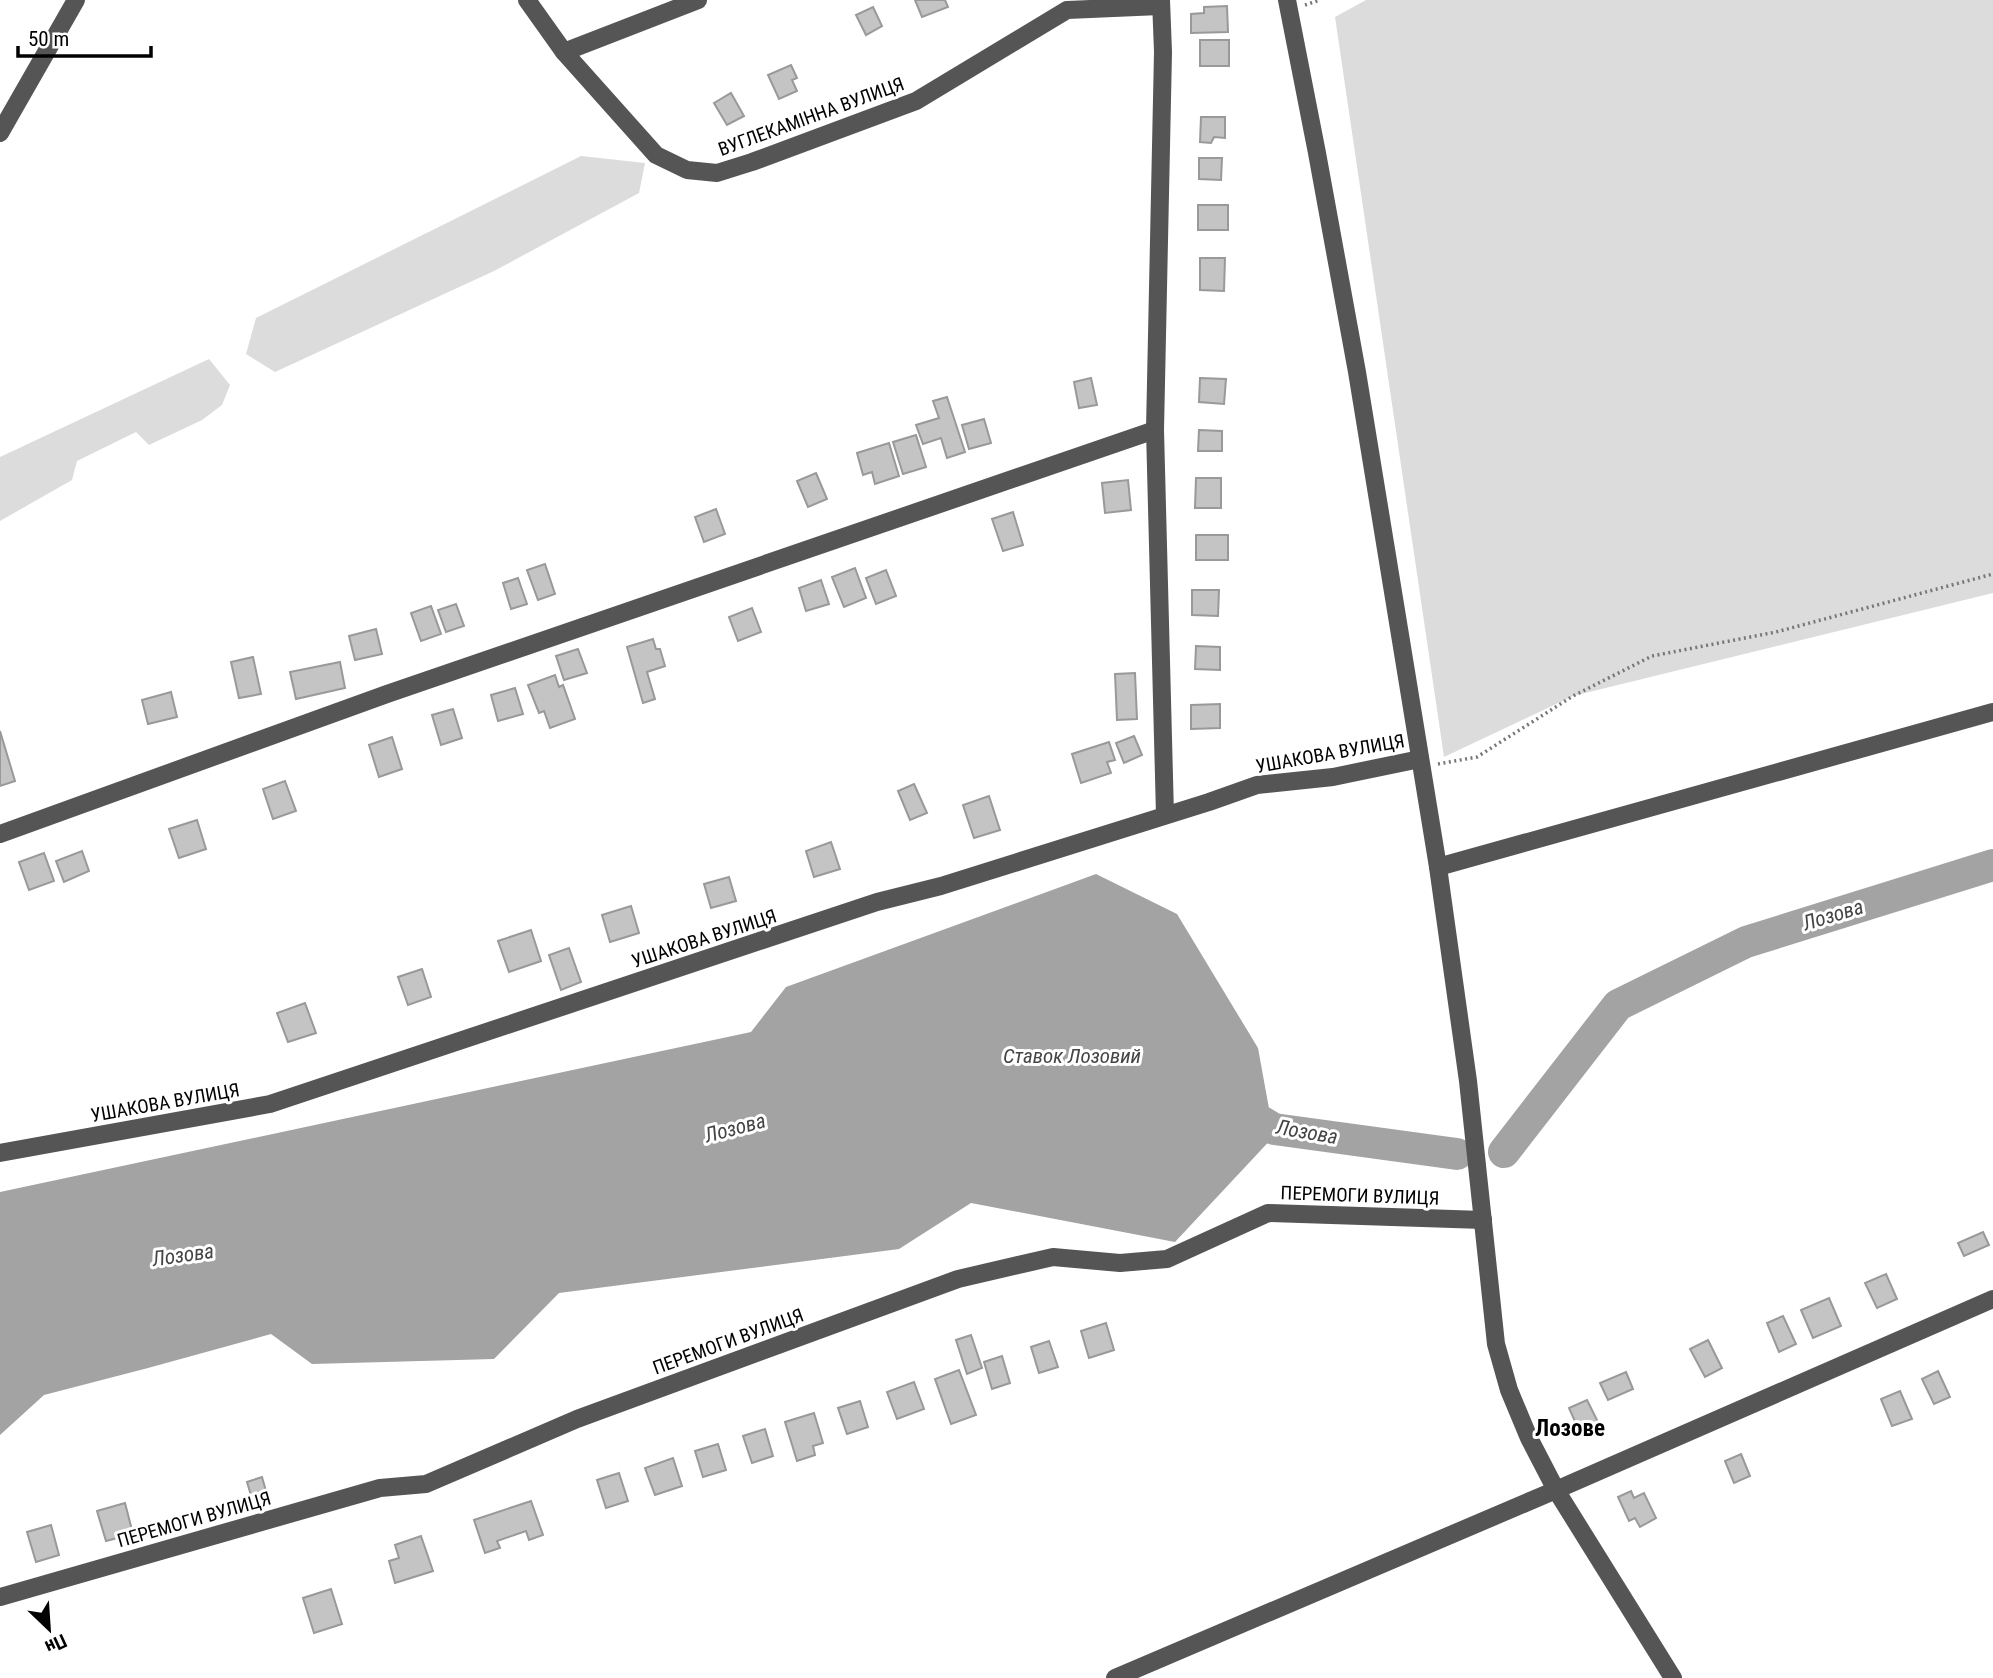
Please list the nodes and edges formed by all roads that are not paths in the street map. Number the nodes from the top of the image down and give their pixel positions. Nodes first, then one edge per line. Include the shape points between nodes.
1 (76, 0) edge
2 (527, 0) edge
3 (698, 0) edge
4 (1287, 0) edge
5 (1160, 3) edge
6 (1065, 5) edge
7 (565, 52) junction
8 (0, 133) edge
9 (1155, 430) junction
10 (1993, 712) edge
11 (1421, 763) junction
12 (1165, 815) junction
13 (0, 834) edge
14 (1438, 867) junction
15 (0, 1153) edge
16 (1483, 1220) junction
17 (1993, 1299) edge
18 (1556, 1490) junction
19 (0, 1597) edge
20 (1115, 1678) edge
21 (1673, 1678) edge

1 - 8 street
2 - 7 street, ВУГЛЕКАМІННА ВУЛИЦЯ
3 - 7 street
4 - 11 street via 1357,372
5 - 6 street, ВУГЛЕКАМІННА ВУЛИЦЯ
5 - 9 street via 1163,52
6 - 7 street, ВУГЛЕКАМІННА ВУЛИЦЯ via 916,101 717,173 687,170 656,155
9 - 12 street
9 - 13 street via 387,694
10 - 14 street
11 - 12 street, УШАКОВА ВУЛИЦЯ via 1257,785
11 - 14 street
12 - 15 street, УШАКОВА ВУЛИЦЯ via 877,902 270,1104
14 - 16 street
16 - 18 street via 1496,1344 1509,1390
16 - 19 street, ПЕРЕМОГИ ВУЛИЦЯ via 1268,1213 1167,1259 1120,1263 1053,1257 958,1279 577,1419 426,1484 380,1488
17 - 18 street
18 - 20 street
18 - 21 street

